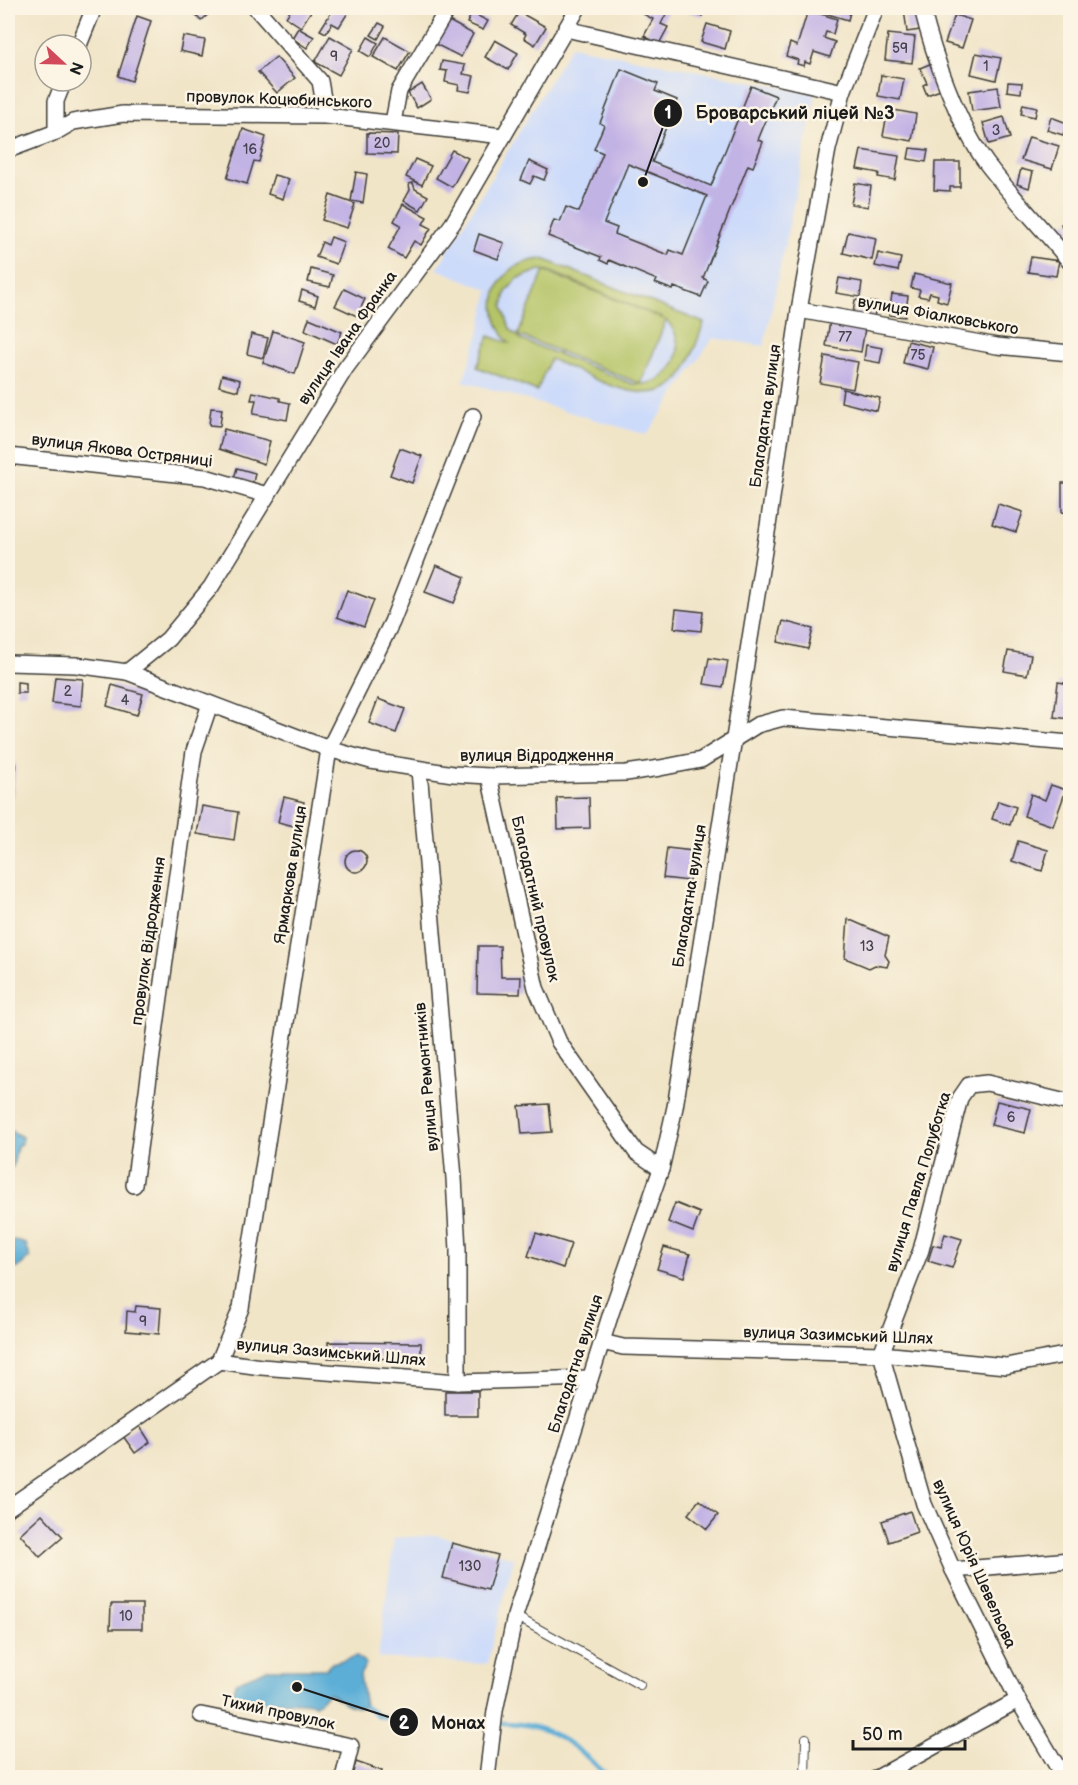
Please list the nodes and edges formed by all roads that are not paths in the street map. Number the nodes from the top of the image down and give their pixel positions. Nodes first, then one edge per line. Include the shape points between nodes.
1 (94, 8) edge
2 (256, 8) edge
3 (448, 8) edge
4 (578, 8) edge
5 (876, 8) edge
6 (922, 8) edge
7 (566, 29) junction
8 (84, 33) edge
9 (843, 92) junction
10 (59, 93) edge
11 (326, 116) junction
12 (393, 122) junction
13 (57, 132) junction
14 (503, 136) junction
15 (8, 150) edge
16 (1071, 262) edge
17 (800, 310) junction
18 (1071, 353) edge
19 (473, 416) dead end
20 (8, 456) edge
21 (267, 495) junction
22 (8, 663) edge
23 (127, 672) junction
24 (210, 704) junction
25 (732, 740) junction
26 (1071, 743) edge
27 (329, 749) junction
28 (419, 771) junction
29 (489, 776) junction
30 (1071, 1103) edge
31 (661, 1169) junction
32 (134, 1185) dead end
33 (602, 1342) junction
34 (880, 1354) junction
35 (1071, 1354) edge
36 (219, 1361) junction
37 (590, 1378) junction
38 (458, 1382) junction
39 (8, 1508) edge
40 (1071, 1560) edge
41 (953, 1570) junction
42 (515, 1616) junction
43 (640, 1685) dead end
44 (1018, 1700) junction
45 (201, 1715) dead end
46 (806, 1738) dead end
47 (343, 1778) edge
48 (487, 1778) edge
49 (805, 1778) edge
50 (877, 1778) edge
51 (1064, 1778) edge

1 - 8 street
2 - 11 street via 320,81
3 - 12 street via 399,91
4 - 7 street, вулиця Івана Франка
5 - 9 street, Благодатна вулиця
6 - 16 street via 929,39 986,162
7 - 9 street
7 - 14 street, вулиця Івана Франка
9 - 17 street, Благодатна вулиця via 828,149
10 - 13 street
11 - 12 street, провулок Коцюбинського
11 - 13 street, провулок Коцюбинського via 123,114 73,122
12 - 14 street, провулок Коцюбинського
13 - 15 street, провулок Коцюбинського
14 - 21 street, вулиця Івана Франка via 453,223 345,369
17 - 18 street, вулиця Фіалковського via 997,346
17 - 25 street, Благодатна вулиця
19 - 27 street, Ярмаркова вулиця via 393,622
20 - 21 street, вулиця Якова Остряниці via 205,477
21 - 23 street, вулиця Івана Франка via 212,587 168,639
22 - 23 street, вулиця Відродження via 76,665
23 - 24 street, вулиця Відродження
24 - 27 street, вулиця Відродження
24 - 32 street, провулок Відродження via 194,751
25 - 26 street, вулиця Відродження via 757,725 783,718
25 - 29 street, вулиця Відродження via 701,760 660,768 626,773
25 - 31 street, Благодатна вулиця via 675,1107
27 - 28 street, вулиця Відродження
27 - 36 street, Ярмаркова вулиця via 241,1308
28 - 29 street, вулиця Відродження
28 - 38 street, вулиця Ремонтників via 454,1178
29 - 31 street, Благодатний провулок via 536,988 559,1042 636,1152
30 - 34 street, вулиця Павла Полуботка via 987,1083 969,1085 960,1098 921,1250
31 - 33 street, Благодатна вулиця
33 - 34 street, вулиця Зазимський Шлях via 623,1347
33 - 37 street, Благодатна вулиця
34 - 35 street, вулиця Зазимський Шлях via 1006,1366
34 - 41 street, вулиця Юрія Шевельова via 920,1492
36 - 38 street, вулиця Зазимський Шлях
36 - 39 street, вулиця Зазимський Шлях
37 - 38 street, вулиця Зазимський Шлях
37 - 42 street, Благодатна вулиця
40 - 41 street
41 - 44 street, вулиця Юрія Шевельова
42 - 43 lane
42 - 48 street, Благодатна вулиця via 495,1711
44 - 50 street
44 - 51 street, вулиця Юрія Шевельова
45 - 47 street, Тихий провулок via 351,1746
46 - 49 lane

